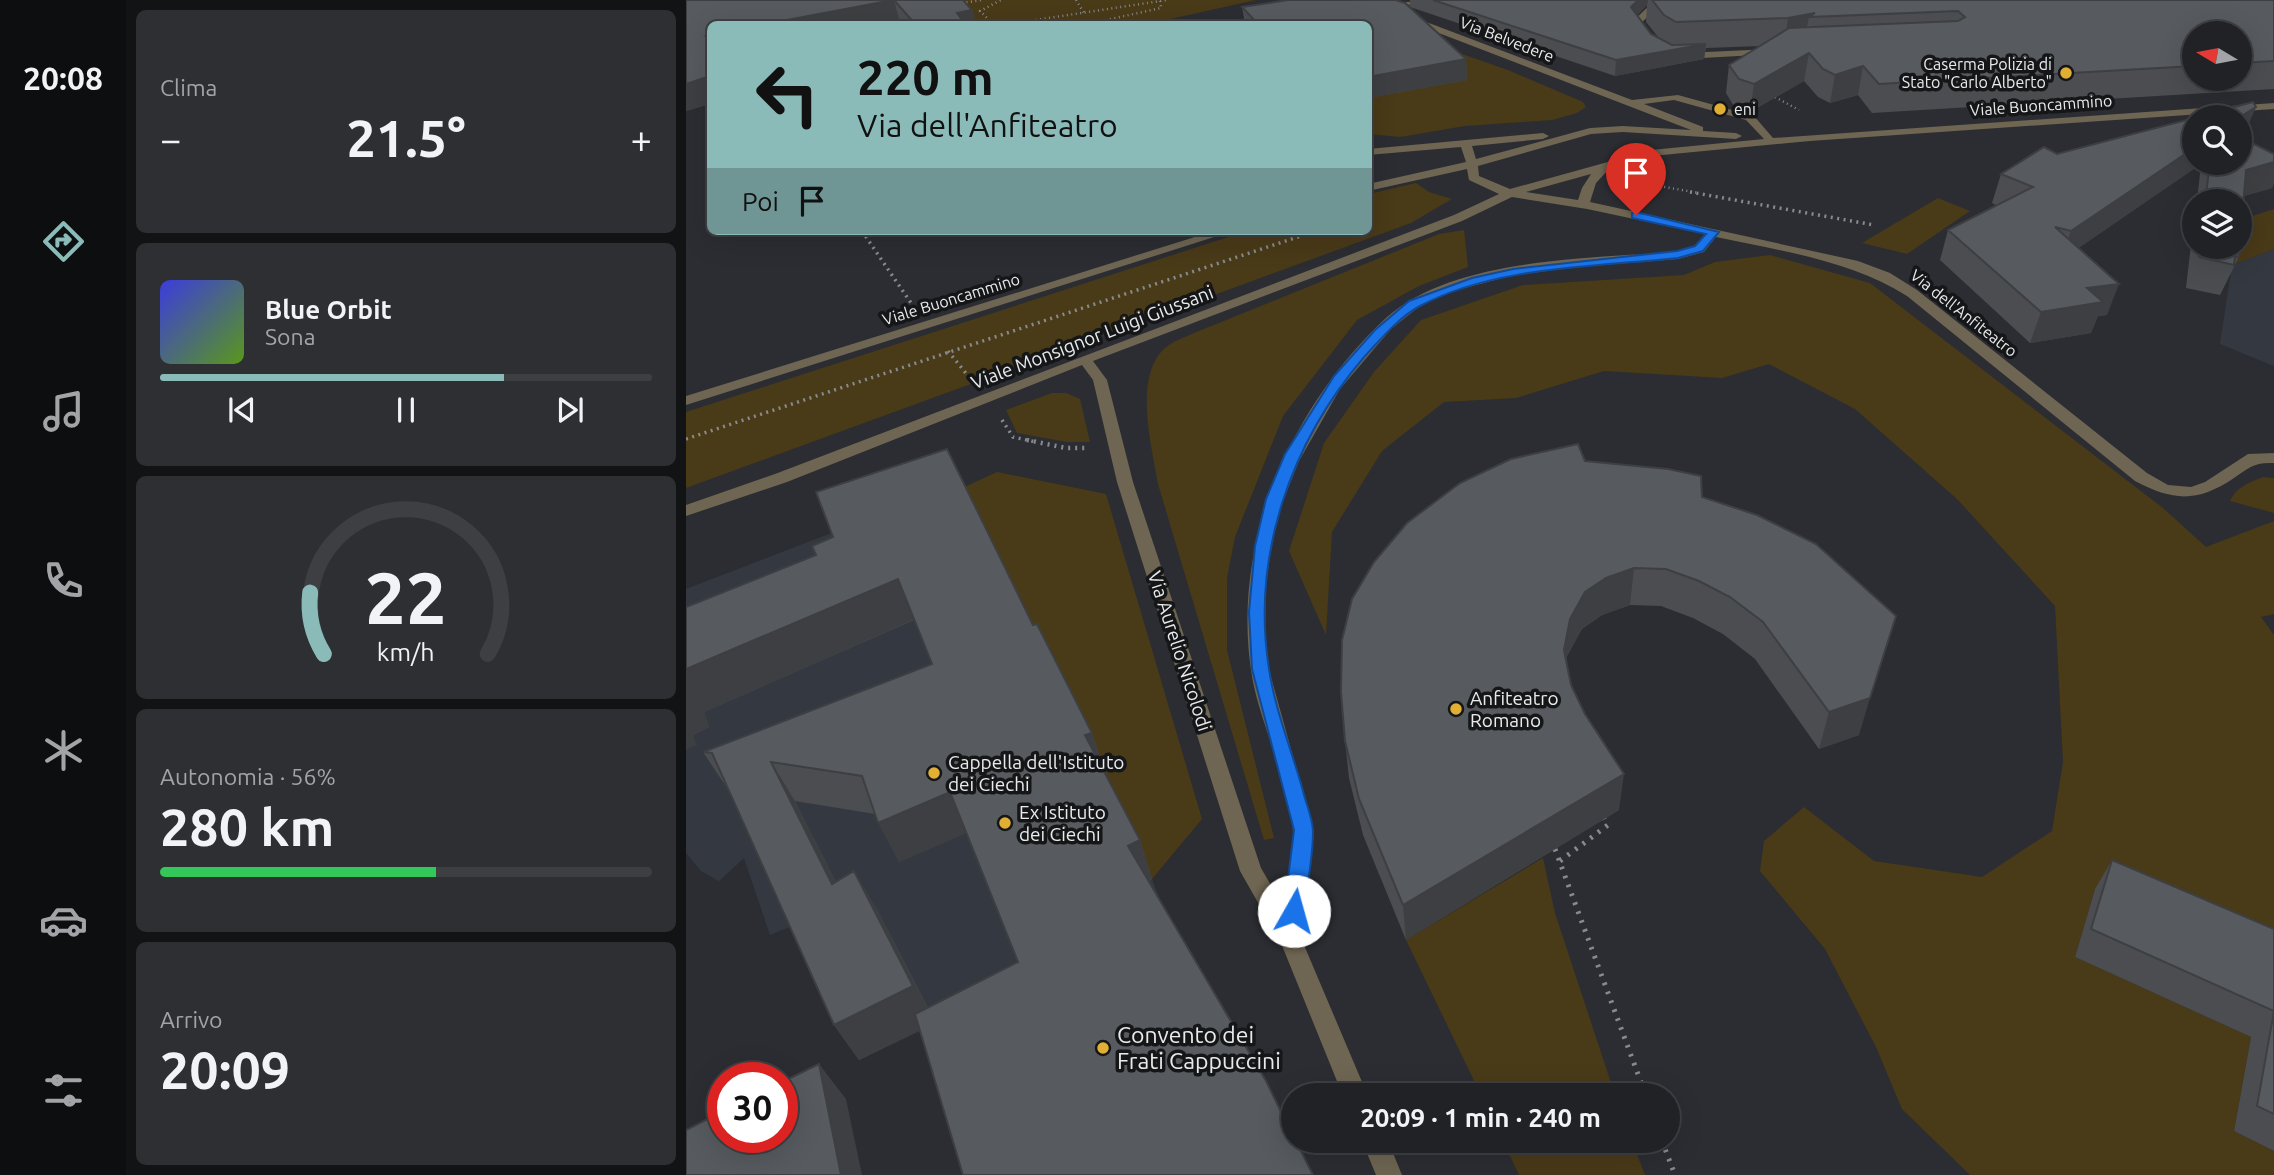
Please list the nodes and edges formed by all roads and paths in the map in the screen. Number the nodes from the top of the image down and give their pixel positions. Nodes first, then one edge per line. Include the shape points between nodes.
1 (982, 0) edge
2 (1001, 0) edge
3 (1076, 0) edge
4 (1167, 0) edge
5 (1423, 0) edge
6 (1672, 0) edge
7 (1160, 1) edge
8 (1383, 4) edge
9 (952, 5) edge
10 (1084, 13) junction
11 (990, 21) edge
12 (1029, 21) edge
13 (1102, 21) edge
14 (1656, 46) edge
15 (1786, 51) edge
16 (1670, 55) edge
17 (1765, 92) edge
18 (1626, 100) junction
19 (2274, 106) edge
20 (1799, 110) dead end
21 (1663, 115) junction
22 (1590, 131) junction
23 (1670, 133) junction
24 (1714, 135) junction
25 (1768, 137) junction
26 (1810, 138) junction
27 (1465, 143) junction
28 (1372, 152) edge
29 (1651, 153) junction
30 (1472, 164) junction
31 (1606, 164) junction
32 (1641, 183) dead end
33 (1372, 187) edge
34 (1510, 192) junction
35 (1584, 204) junction
36 (1874, 225) dead end
37 (1713, 232) junction
38 (1214, 235) edge
39 (1303, 235) edge
40 (1085, 359) junction
41 (686, 401) edge
42 (996, 410) dead end
43 (686, 439) edge
44 (1096, 448) dead end
45 (2274, 458) edge
46 (686, 511) edge
47 (1599, 809) edge
48 (1555, 849) edge
49 (1560, 861) junction
50 (1290, 938) junction
51 (1351, 1083) edge
52 (1641, 1083) edge
53 (1380, 1153) edge
54 (1667, 1153) edge
55 (1389, 1175) edge
56 (1675, 1175) edge

1 - 9 path
2 - 11 path via 980,11
3 - 10 path
4 - 7 path
5 - 8 street, Via Belvedere
6 - 14 street via 1678,5 1654,6 1637,22
7 - 10 path
7 - 13 path via 1161,8
8 - 18 street, Via Belvedere via 1387,10
10 - 12 path
15 - 16 street
17 - 20 path
18 - 21 street, Via Belvedere
18 - 22 street via 1621,115
18 - 25 street via 1674,97 1750,118
19 - 26 street, Viale Buoncammino
21 - 23 street
21 - 24 street, Via Belvedere
22 - 23 street, Viale Buoncammino
22 - 27 street
22 - 30 street, Viale Buoncammino
23 - 24 street, Viale Buoncammino
23 - 29 street via 1670,142
24 - 25 street, Viale Buoncammino
25 - 26 street, Viale Buoncammino
26 - 29 street, Viale Buoncammino
27 - 28 street
27 - 30 street
29 - 31 street, Viale Buoncammino
30 - 33 street, Viale Buoncammino
30 - 34 street, Via dell'Anfiteatro via 1473,178
31 - 34 street, Viale Buoncammino
31 - 35 street via 1590,181
32 - 36 path
34 - 35 street, Via dell'Anfiteatro
34 - 40 street, Viale Monsignor Luigi Giussani via 1466,215
35 - 37 street, Via dell'Anfiteatro
37 - 45 street, Via dell'Anfiteatro via 1858,265 1885,276 2141,477 2165,490 2191,492 2211,486 2254,457
37 - 50 street via 1699,249 1678,255 1513,272 1476,280 1414,304 1380,332 1338,379 1292,454 1273,499 1262,546 1257,612 1260,669 1304,830
38 - 41 street, Viale Buoncammino
39 - 43 path
40 - 46 street, Viale Monsignor Luigi Giussani
40 - 50 street, Via Aurelio Nicolodi via 1100,380 1125,482 1251,871
42 - 44 path via 1013,437 1066,448
47 - 49 path via 1608,825
48 - 49 path
49 - 52 path
50 - 51 street, Via Aurelio Nicolodi
53 - 55 street
54 - 56 path

